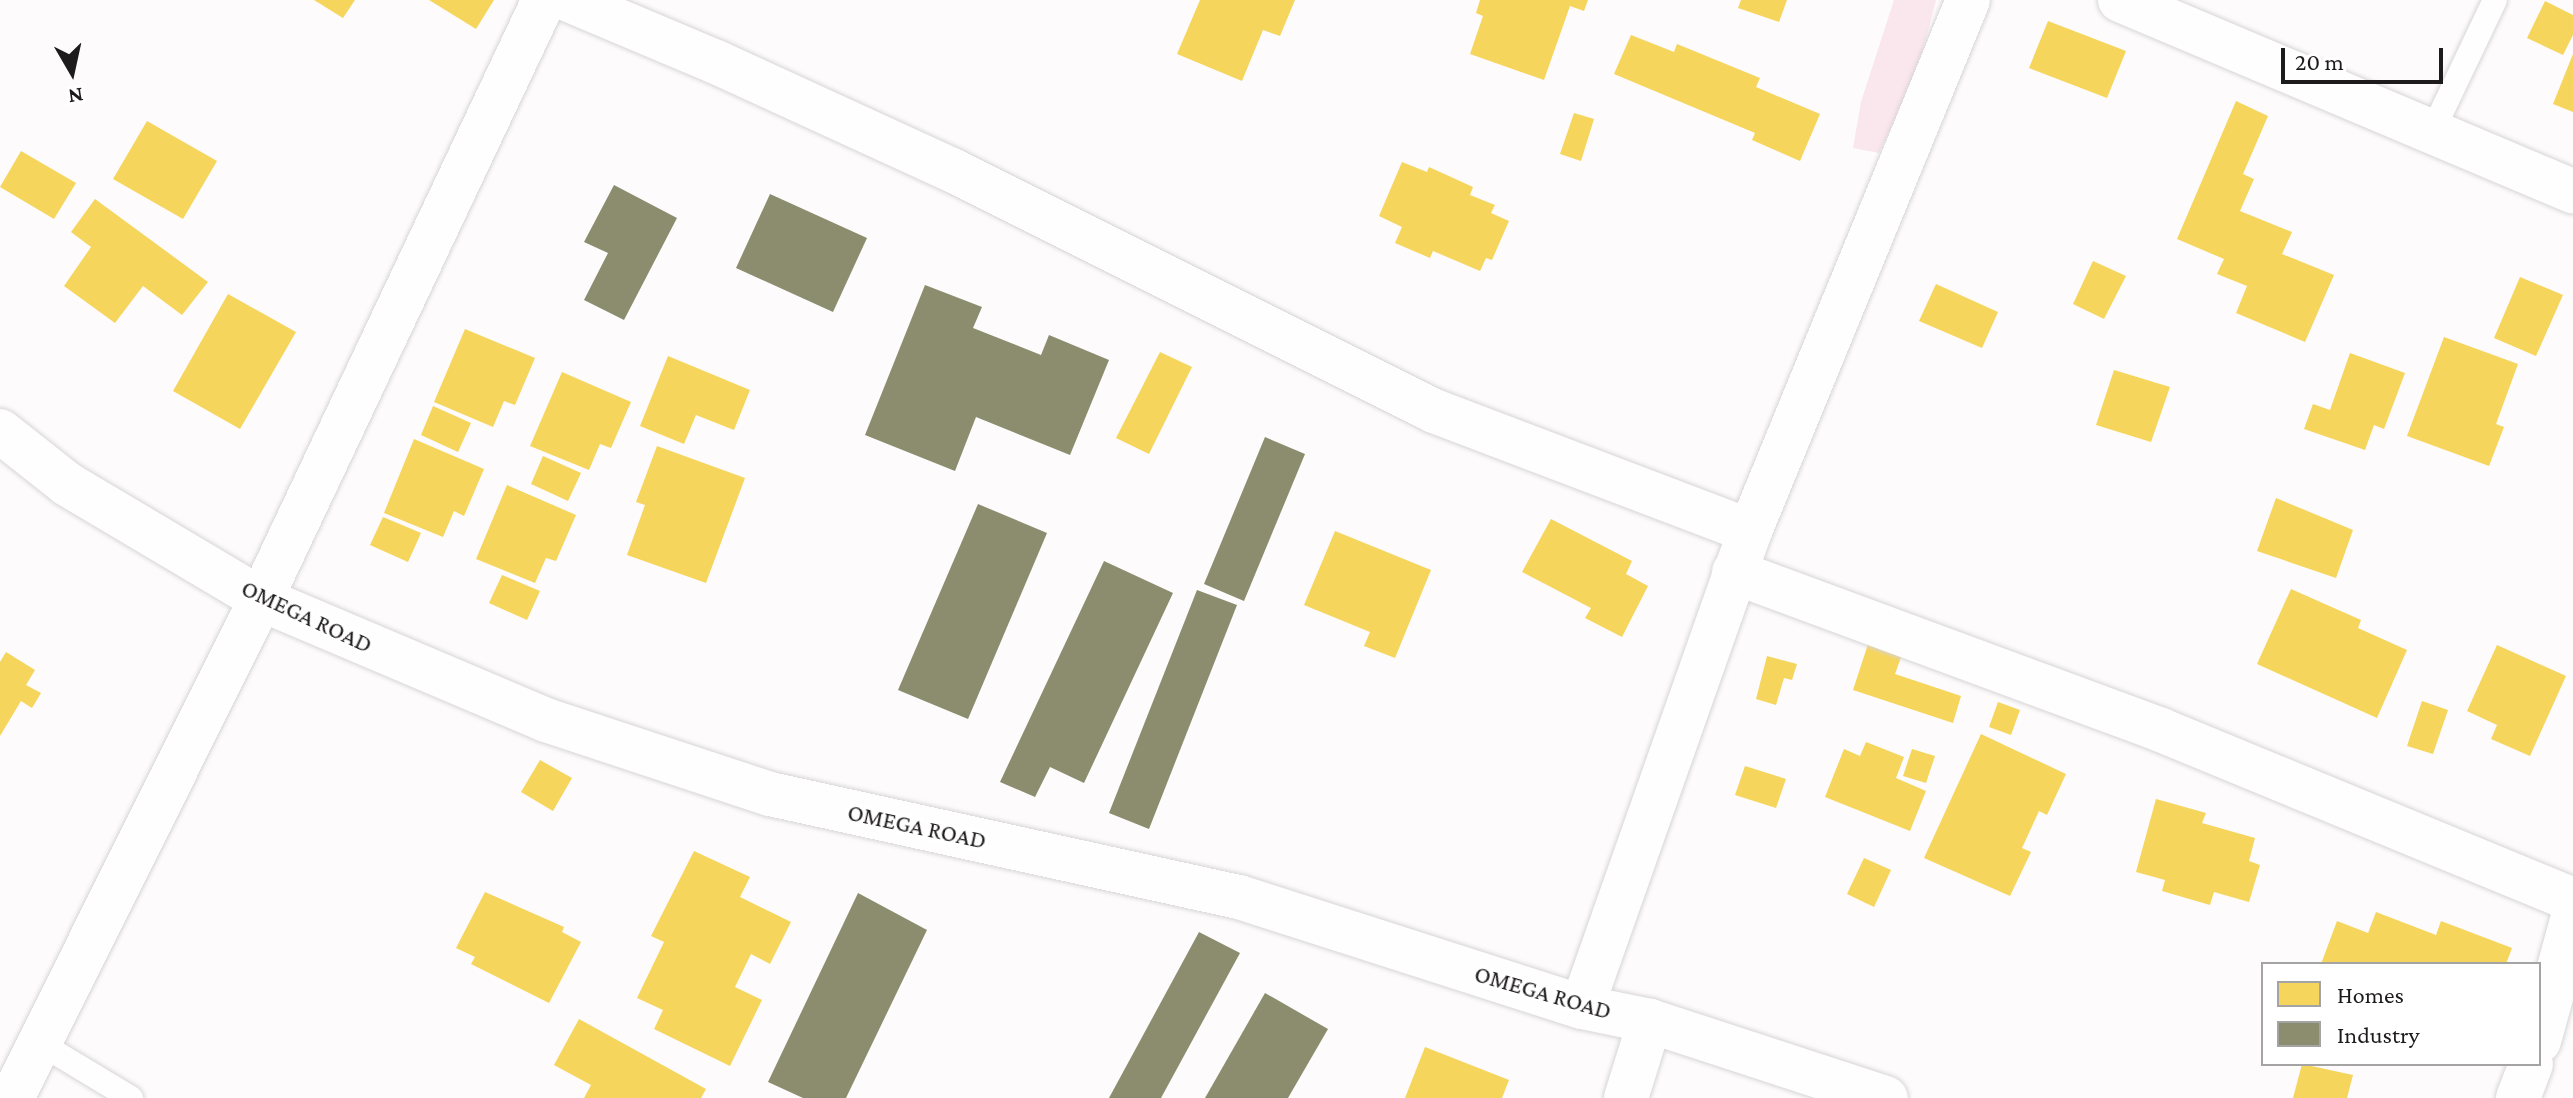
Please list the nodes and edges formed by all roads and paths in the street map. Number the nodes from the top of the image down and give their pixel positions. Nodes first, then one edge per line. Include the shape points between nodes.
1 (544, 0) edge
2 (569, 0) edge
3 (1968, 0) edge
4 (2120, 0) edge
5 (2495, 0) edge
6 (2432, 132) junction
7 (2573, 191) edge
8 (0, 431) edge
9 (1750, 531) junction
10 (1734, 572) junction
11 (261, 599) junction
12 (2573, 900) edge
13 (2573, 917) edge
14 (1582, 1007) junction
15 (1650, 1021) junction
16 (2541, 1034) edge
17 (41, 1044) junction
18 (2530, 1066) edge
19 (12, 1098) edge
20 (131, 1098) edge
21 (1626, 1098) edge
22 (1886, 1098) edge
23 (2518, 1098) edge

1 - 11 street
2 - 9 street via 952,170 1434,411
3 - 9 street
4 - 6 street
5 - 6 lane
6 - 7 street
8 - 11 street, OMEGA ROAD via 67,484
9 - 10 street
10 - 12 street via 2161,730
10 - 14 street
11 - 14 street, OMEGA ROAD via 546,720 770,794 1239,897
11 - 17 street
13 - 16 street
14 - 15 street, OMEGA ROAD
15 - 21 street
15 - 22 street, OMEGA ROAD
17 - 19 street
17 - 20 lane
18 - 23 street

